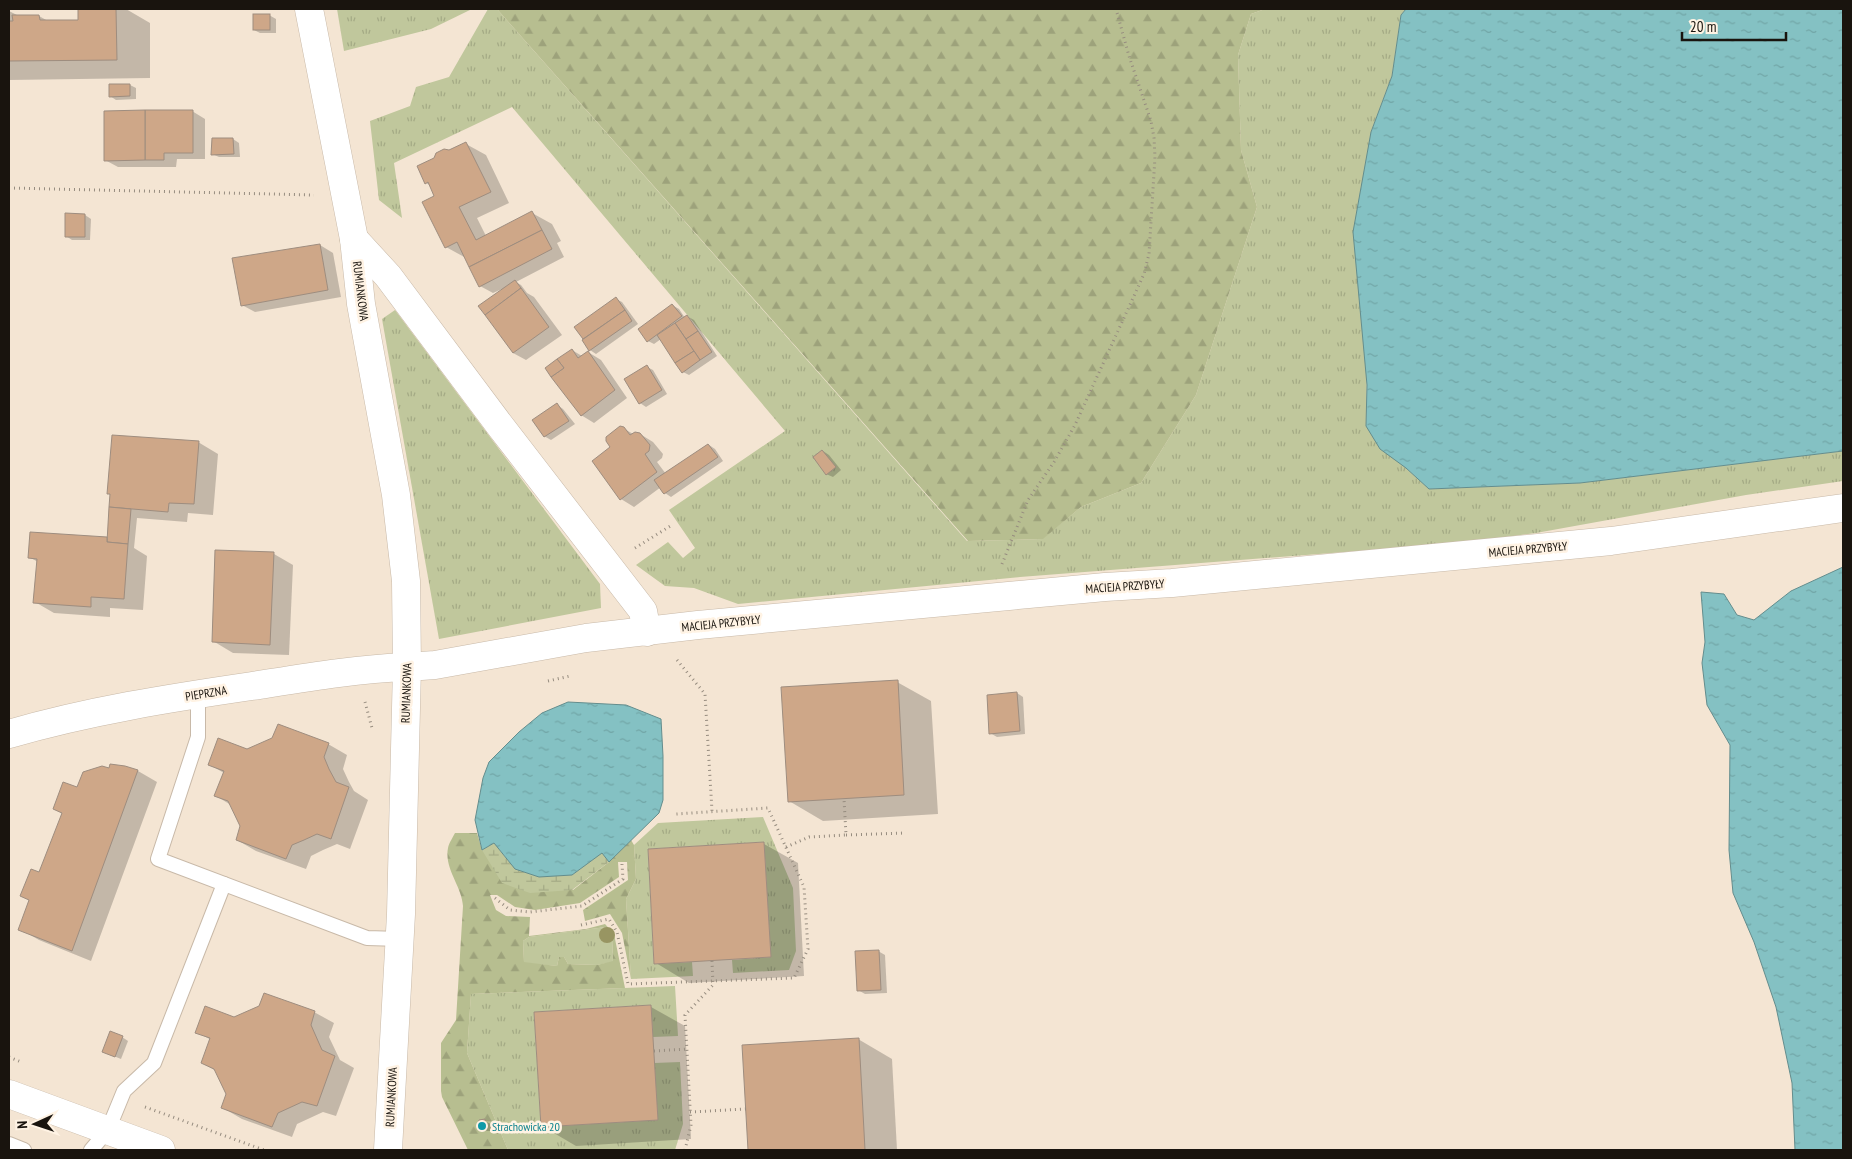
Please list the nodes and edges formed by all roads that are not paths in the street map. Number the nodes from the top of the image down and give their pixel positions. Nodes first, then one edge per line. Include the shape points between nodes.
1 (309, 9) edge
2 (354, 239) junction
3 (1843, 508) edge
4 (647, 632) junction
5 (407, 668) junction
6 (198, 693) junction
7 (9, 734) edge
8 (224, 884) junction
9 (400, 939) junction
10 (9, 1094) edge
11 (100, 1140) edge
12 (9, 1144) edge
13 (24, 1150) edge
14 (160, 1150) edge
15 (388, 1150) edge

1 - 2 street, RUMIANKOWA
2 - 4 street, RUMIANKOWA via 388,276 643,612
2 - 5 street, RUMIANKOWA via 361,304 396,496 406,581
3 - 4 street, MACIEJA PRZYBYŁY via 1611,541
4 - 5 street, MACIEJA PRZYBYŁY via 586,638
5 - 6 street, PIEPRZNA via 368,669
5 - 9 street, RUMIANKOWA
6 - 7 street, PIEPRZNA via 50,722
6 - 8 lane via 198,737 158,859
8 - 9 lane via 367,938
8 - 11 lane via 154,1063 124,1091
9 - 15 street, RUMIANKOWA
10 - 11 street
11 - 14 street
12 - 13 lane

